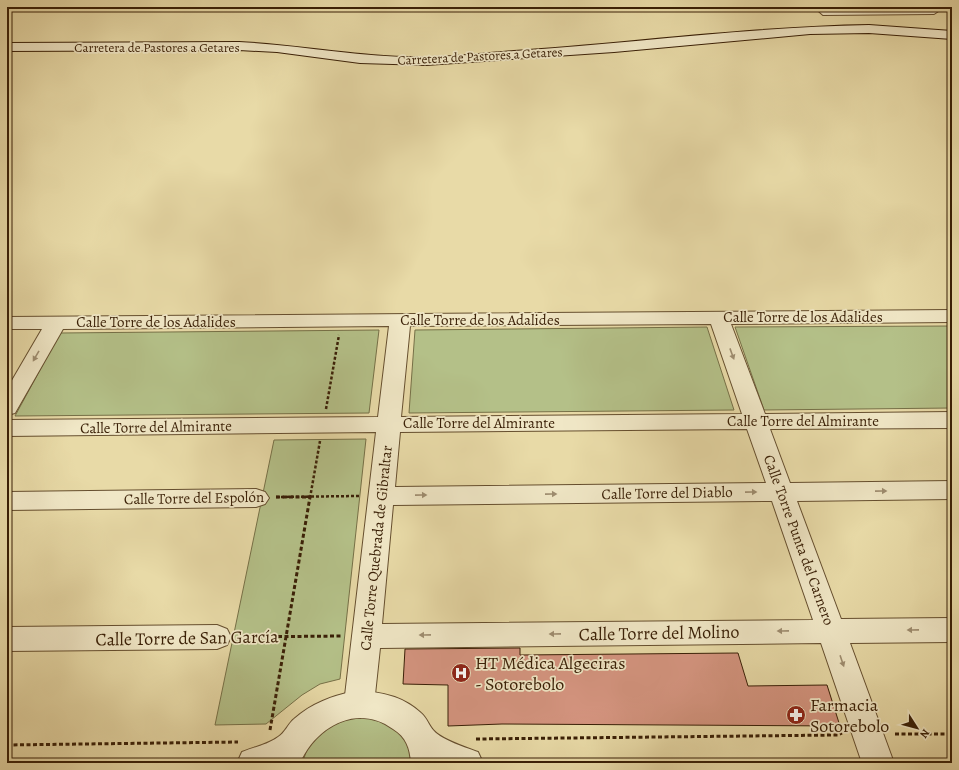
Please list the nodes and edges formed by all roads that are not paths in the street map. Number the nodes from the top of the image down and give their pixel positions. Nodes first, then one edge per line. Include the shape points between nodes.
1 (816, 7) edge
2 (935, 7) edge
3 (952, 35) edge
4 (7, 48) edge
5 (952, 316) edge
6 (719, 318) junction
7 (400, 320) junction
8 (56, 322) junction
9 (7, 323) edge
10 (7, 408) edge
11 (952, 420) edge
12 (757, 421) junction
13 (389, 424) junction
14 (7, 428) edge
15 (952, 490) edge
16 (782, 492) junction
17 (382, 496) junction
18 (256, 498) road end
19 (7, 500) edge
20 (952, 630) edge
21 (832, 631) junction
22 (367, 636) junction
23 (217, 637) road end
24 (7, 639) edge
25 (359, 704) junction
26 (281, 747) edge
27 (470, 751) edge
28 (425, 752) edge
29 (247, 753) edge
30 (878, 763) edge

1 - 2 lane via 823,13 934,12 937,10
3 - 4 street, Carretera de Pastores a Getares via 869,29 810,30 614,48 426,61 360,59 277,48 239,46
5 - 6 street, Calle Torre de los Adalides
6 - 7 street, Calle Torre de los Adalides
6 -> 12 street, Calle Torre Punta del Carnero
7 - 8 street, Calle Torre de los Adalides
7 - 13 street, Calle Torre Quebrada de Gibraltar
8 - 9 street, Calle Torre de los Adalides
8 -> 10 street
11 - 12 street, Calle Torre del Almirante
12 - 13 street, Calle Torre del Almirante
12 - 16 street, Calle Torre Punta del Carnero
13 - 14 street, Calle Torre del Almirante
13 - 17 street, Calle Torre Quebrada de Gibraltar
16 -> 15 street, Calle Torre del Diablo
17 -> 16 street, Calle Torre del Diablo
16 - 21 street, Calle Torre Punta del Carnero
17 - 22 street, Calle Torre Quebrada de Gibraltar
18 - 19 street, Calle Torre del Espolón
20 -> 21 street, Calle Torre del Molino
21 -> 22 street, Calle Torre del Molino
21 -> 30 street, Calle Torre Punta del Carnero
22 - 25 street, Calle Torre Quebrada de Gibraltar
23 - 24 street, Calle Torre de San García
25 - 26 street via 327,712
25 - 28 street via 376,705 404,718 415,728
26 - 29 street via 273,758
27 - 28 street via 453,759

